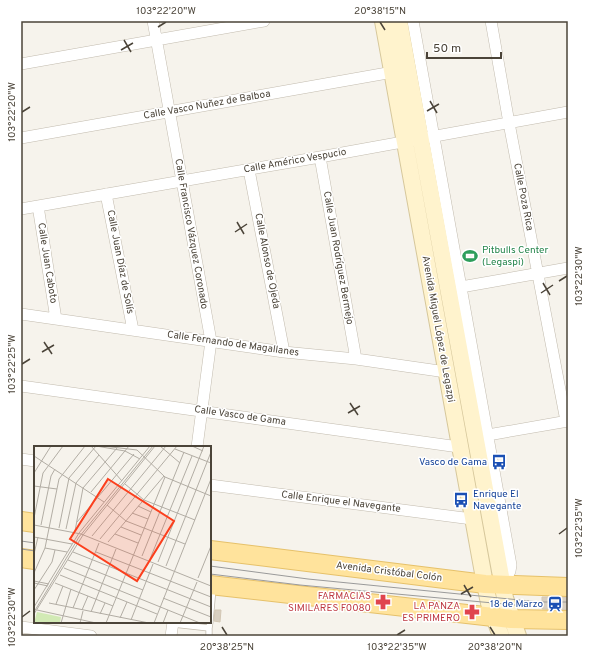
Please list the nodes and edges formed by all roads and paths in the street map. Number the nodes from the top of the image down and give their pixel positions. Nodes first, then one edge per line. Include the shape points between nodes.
1 (153, 21) edge
2 (264, 21) edge
3 (383, 21) edge
4 (399, 21) edge
5 (413, 21) edge
6 (491, 21) edge
7 (156, 40) junction
8 (21, 64) edge
9 (393, 72) junction
10 (169, 112) junction
11 (568, 112) edge
12 (509, 123) junction
13 (21, 138) edge
14 (420, 139) junction
15 (320, 157) junction
16 (249, 170) junction
17 (182, 181) junction
18 (106, 194) junction
19 (38, 206) junction
20 (21, 209) edge
21 (568, 268) edge
22 (538, 274) junction
23 (461, 287) junction
24 (21, 314) edge
25 (56, 319) junction
26 (133, 330) junction
27 (211, 341) junction
28 (284, 352) junction
29 (356, 360) junction
30 (446, 372) junction
31 (21, 386) edge
32 (202, 411) junction
33 (567, 421) edge
34 (488, 435) junction
35 (197, 446) edge
36 (459, 447) junction
37 (21, 459) edge
38 (34, 461) edge
39 (211, 485) edge
40 (472, 519) junction
41 (21, 521) edge
42 (34, 523) edge
43 (211, 550) edge
44 (21, 558) edge
45 (34, 560) edge
46 (485, 584) junction
47 (211, 585) edge
48 (503, 585) junction
49 (568, 587) edge
50 (502, 618) junction
51 (568, 620) edge
52 (173, 623) edge
53 (210, 624) edge
54 (21, 626) edge
55 (90, 636) edge
56 (171, 636) edge
57 (209, 636) edge
58 (501, 636) edge
59 (518, 636) edge

1 - 7 street, Calle Francisco Vázquez Coronado
2 - 7 street
3 - 9 main road, Avenida Miguel López de Legazpi
4 - 14 main road, Avenida Miguel López de Legazpi
5 - 14 street, Avenida Miguel López de Legazpi
6 - 12 street, Calle Poza Rica
7 - 8 street
7 - 10 street, Calle Francisco Vázquez Coronado
9 - 10 street, Calle Vasco Nuñez de Balboa
9 - 14 main road, Avenida Miguel López de Legazpi
10 - 13 street, Calle Vasco Nuñez de Balboa
10 - 17 street, Calle Francisco Vázquez Coronado
11 - 12 street, Calle Américo Vespucio
12 - 14 street, Calle Américo Vespucio
12 - 22 street, Calle Poza Rica
14 - 15 street, Calle Américo Vespucio
14 - 23 street, Avenida Miguel López de Legazpi
14 - 30 main road, Avenida Miguel López de Legazpi
14 - 48 main road, Avenida Miguel López de Legazpi
15 - 16 street, Calle Américo Vespucio
15 - 29 street, Calle Juan Rodríguez Bermejo
16 - 17 street, Calle Américo Vespucio
16 - 28 street, Calle Alonso de Ojeda
17 - 18 street, Calle Américo Vespucio
17 - 27 street, Calle Francisco Vázquez Coronado
18 - 19 street, Calle Américo Vespucio
18 - 26 street, Calle Juan Díaz de Solís
19 - 20 street, Calle Américo Vespucio
19 - 25 street, Calle Juan Caboto
21 - 22 street
22 - 23 street
22 - 33 street, Calle Poza Rica
23 - 34 street, Avenida Miguel López de Legazpi
24 - 25 street, Calle Fernando de Magallanes
25 - 26 street, Calle Fernando de Magallanes
26 - 27 street, Calle Fernando de Magallanes
27 - 28 street, Calle Fernando de Magallanes
27 - 32 street, Calle Francisco Vázquez Coronado
28 - 29 street, Calle Fernando de Magallanes
29 - 30 street, Calle Fernando de Magallanes
30 - 36 main road, Avenida Miguel López de Legazpi
31 - 32 street, Calle Vasco de Gama
32 - 35 street, Calle Francisco Vázquez Coronado
32 - 36 street, Calle Vasco de Gama
33 - 34 street
34 - 48 street, Avenida Miguel López de Legazpi via 512,565
36 - 40 main road, Avenida Miguel López de Legazpi
37 - 38 street
39 - 40 street, Calle Enrique el Navegante
40 - 46 main road, Avenida Miguel López de Legazpi
41 - 42 main road
43 - 46 main road, Avenida Cristóbal Colón
44 - 45 main road
46 - 48 main road, Avenida Cristóbal Colón
46 - 50 main road, Avenida Miguel López de Legazpi
47 - 50 main road
48 - 49 main road, Avenida Cristóbal Colón
48 - 50 main road, Avenida Miguel López de Legazpi
50 - 51 main road
50 - 58 main road, Avenida Miguel López de Legazpi
50 - 59 main road, Avenida Miguel López de Legazpi
52 - 53 lane
52 - 56 street
53 - 57 lane
54 - 55 street

